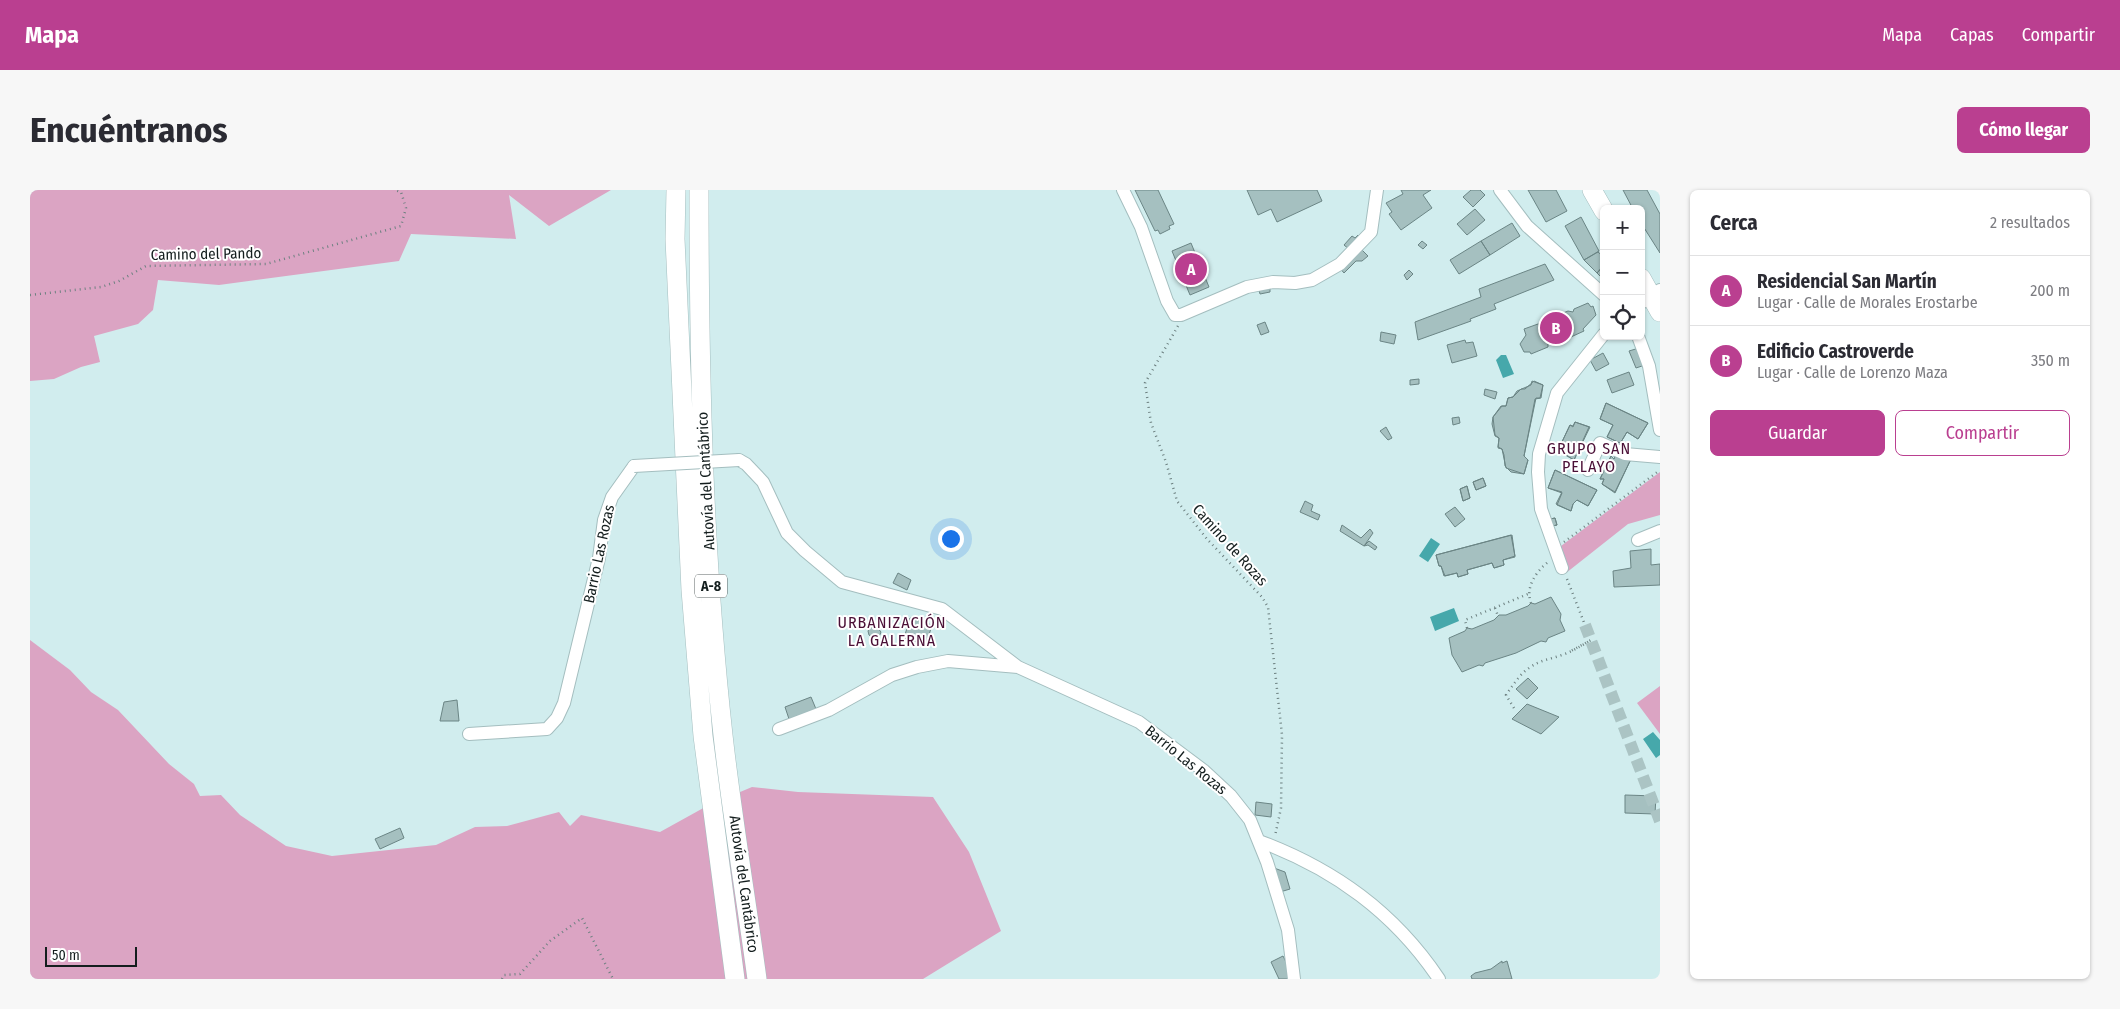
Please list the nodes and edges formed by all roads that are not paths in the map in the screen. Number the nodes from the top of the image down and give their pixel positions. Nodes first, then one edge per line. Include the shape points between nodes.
1 (676, 190) edge
2 (699, 190) edge
3 (1123, 190) edge
4 (1377, 190) edge
5 (1500, 190) edge
6 (1592, 190) edge
7 (1601, 205) edge
8 (1645, 285) edge
9 (1600, 291) edge
10 (1653, 300) edge
11 (1600, 339) edge
12 (1639, 340) edge
13 (1660, 430) edge
14 (1660, 457) edge
15 (1588, 470) dead end
16 (1660, 531) edge
17 (1638, 540) dead end
18 (1559, 558) road end
19 (1018, 667) junction
20 (779, 729) dead end
21 (469, 734) dead end
22 (1259, 841) junction
23 (735, 979) edge
24 (757, 979) edge
25 (1294, 979) edge
26 (1439, 979) edge

1 - 23 highway, Autovía del Cantábrico / A-8 via 675,239 691,590 703,736
2 - 24 highway, Autovía del Cantábrico / A-8 via 700,338 711,589 723,735
3 - 4 street via 1175,315 1247,287 1312,280 1340,264 1371,232
5 - 9 street via 1527,226
6 - 7 highway
8 - 10 highway
11 - 18 street via 1557,393 1541,444 1540,499
12 - 13 street via 1649,366
14 - 15 street via 1626,454 1600,443
16 - 17 street
19 - 20 street, Barrio Las Rozas via 948,661 917,667 892,675 829,710
19 - 21 street, Barrio Las Rozas, bridge via 942,610 842,582 787,533 762,482 739,460 634,466 612,497 604,520 575,663 557,718 547,729
19 - 22 street, Barrio Las Rozas via 1139,722 1172,745 1231,796 1250,820
22 - 25 street, Barrio Las Rozas via 1288,930
22 - 26 street via 1328,874 1359,894 1392,921 1422,954

